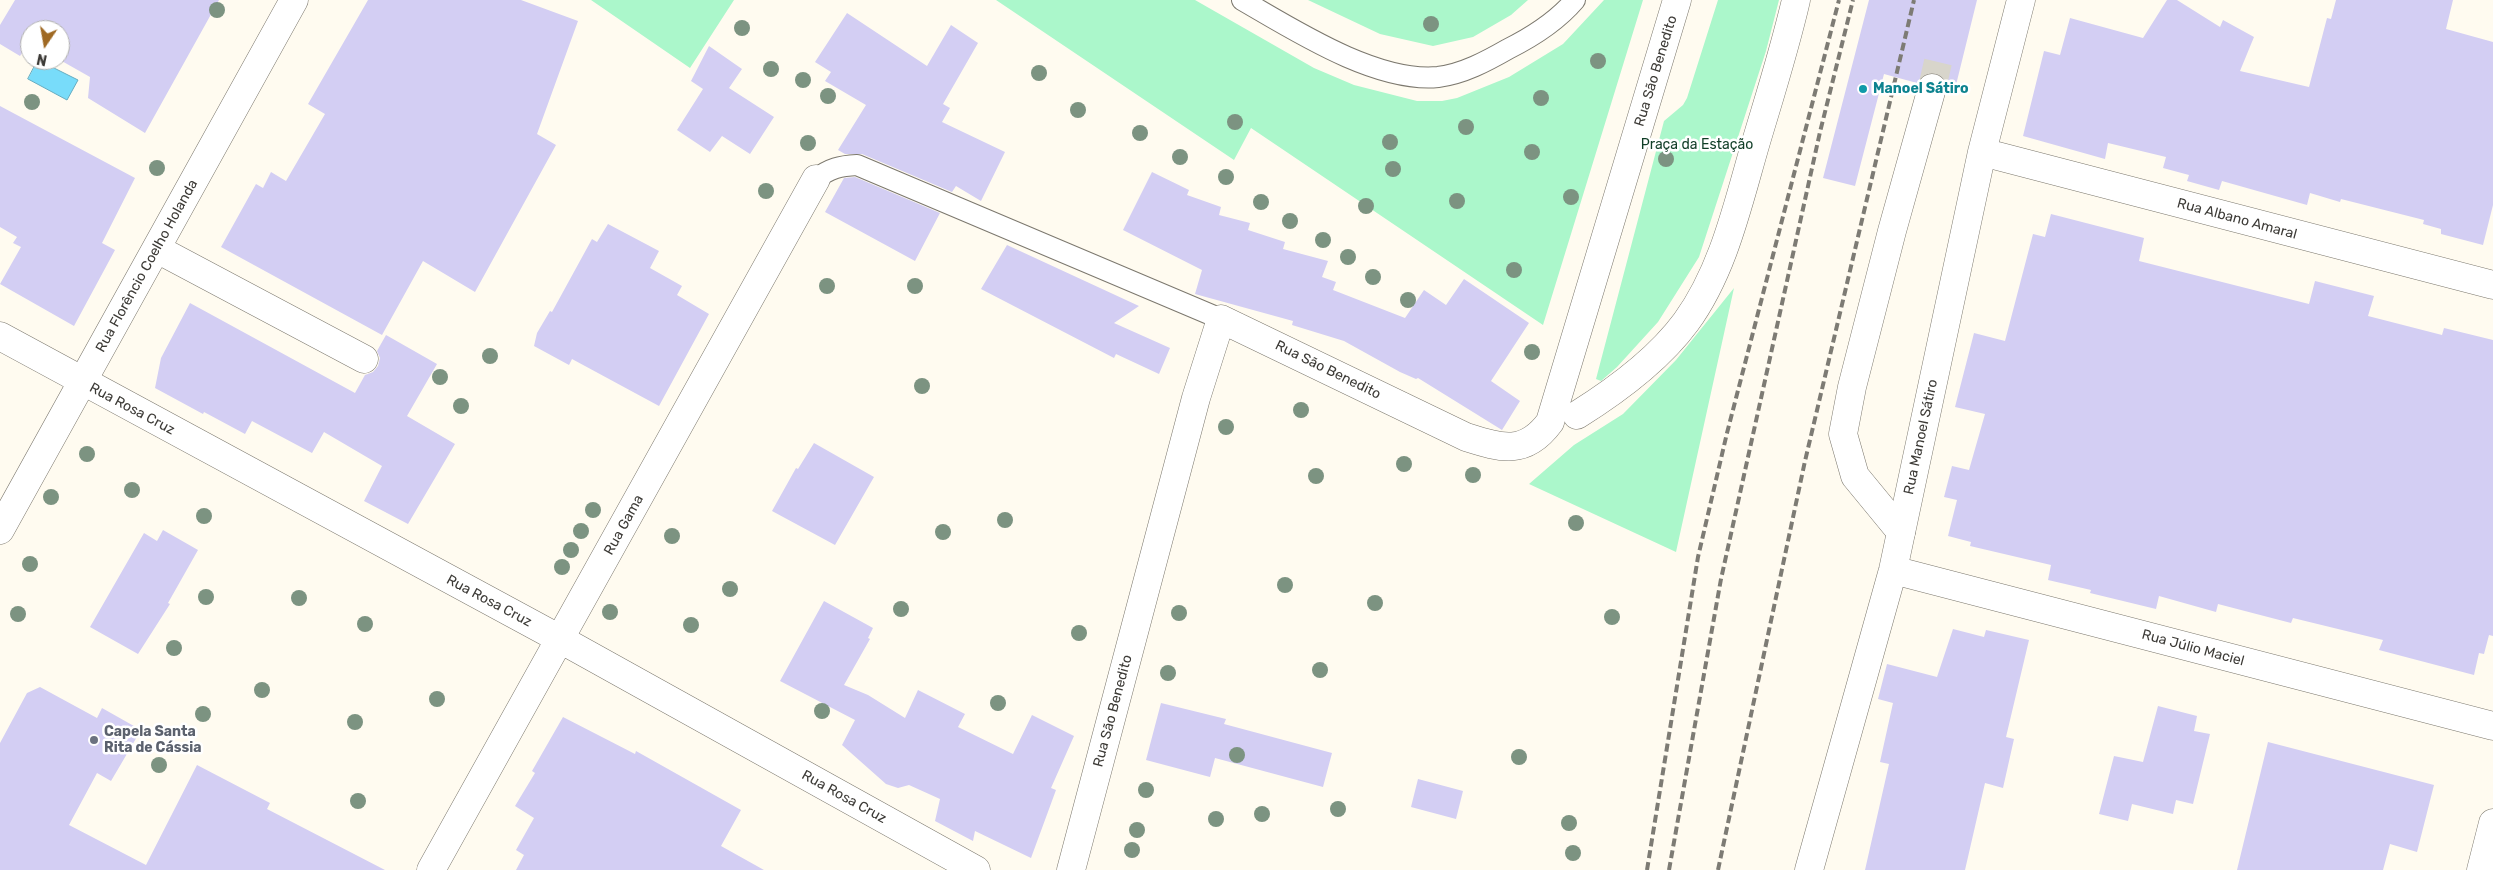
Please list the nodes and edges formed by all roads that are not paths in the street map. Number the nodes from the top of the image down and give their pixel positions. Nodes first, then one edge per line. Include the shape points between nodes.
1 (294, 0) edge
2 (1242, 0) edge
3 (1575, 0) edge
4 (1677, 0) edge
5 (1796, 0) edge
6 (2021, 0) edge
7 (1932, 88) tunnel mouth
8 (1982, 152) junction
9 (816, 179) joint
10 (157, 249) junction
11 (2493, 285) edge
12 (1221, 319) junction
13 (0, 336) edge
14 (364, 359) dead end
15 (83, 383) junction
16 (1577, 415) dead end
17 (0, 530) edge
18 (1901, 532) junction
19 (1893, 570) junction
20 (560, 639) junction
21 (2493, 726) edge
22 (2493, 823) edge
23 (431, 870) edge
24 (976, 870) edge
25 (1071, 870) edge
26 (1809, 870) edge
27 (2481, 870) edge

1 - 10 street, Rua Florêncio Coelho Holanda
2 - 3 lane via 1307,38 1362,63 1404,74 1437,77 1482,64 1525,40
4 - 12 street, Rua São Benedito via 1550,422 1540,435 1522,446 1499,448 1466,437
5 - 16 street via 1736,210 1707,286 1686,322 1658,353 1613,393
6 - 8 street, Rua Manoel Sátiro
7 - 18 street via 1892,231 1843,434 1855,476
8 - 11 street, Rua Albano Amaral
8 - 18 street, Rua Manoel Sátiro
9 - 12 lane via 833,168 857,165
9 - 20 street, Rua Gama
10 - 14 street
10 - 15 street, Rua Florêncio Coelho Holanda
12 - 25 street, Rua São Benedito via 1194,408
13 - 15 street, Rua Rosa Cruz
15 - 17 street, Rua Florêncio Coelho Holanda
15 - 20 street, Rua Rosa Cruz
18 - 19 street, Rua Manoel Sátiro
19 - 21 street, Rua Júlio Maciel
19 - 26 street, Rua Manoel Sátiro
20 - 23 street, Rua Gama
20 - 24 street, Rua Rosa Cruz
22 - 27 street

